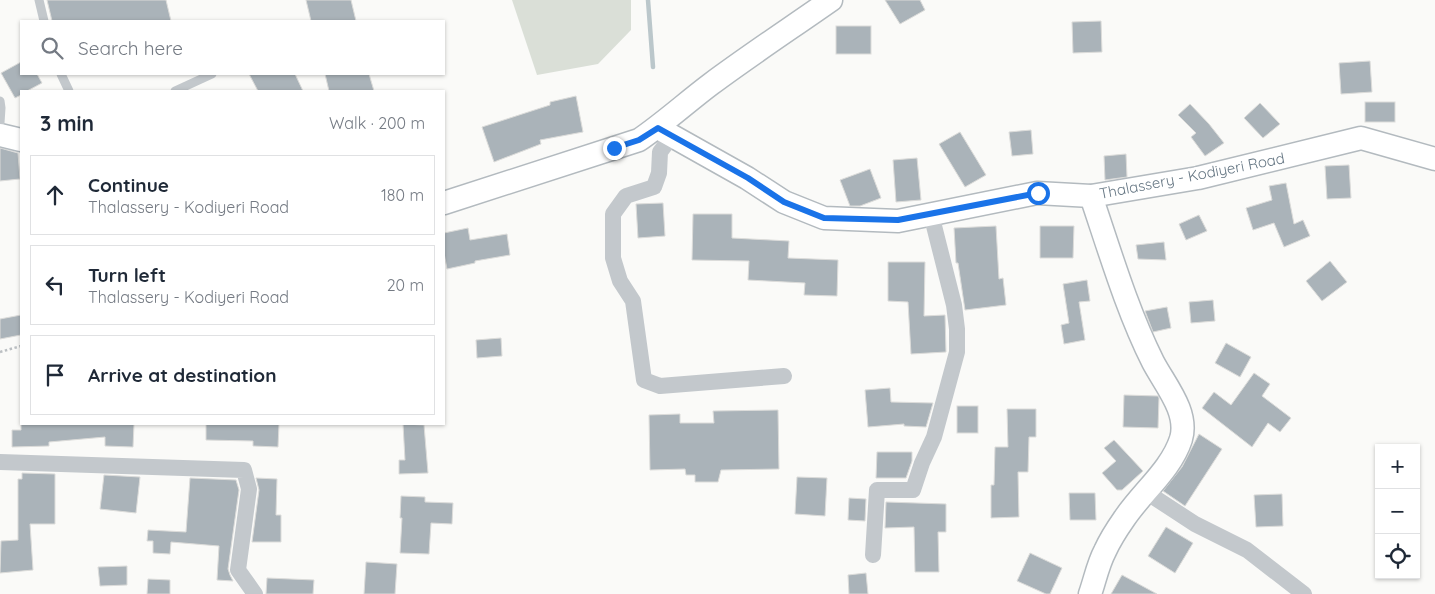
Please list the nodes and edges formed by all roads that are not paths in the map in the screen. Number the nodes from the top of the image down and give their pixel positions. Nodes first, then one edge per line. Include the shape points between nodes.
1 (38, 0) edge
2 (830, 0) edge
3 (44, 20) edge
4 (61, 75) edge
5 (210, 75) edge
6 (69, 90) edge
7 (177, 90) edge
8 (0, 101) edge
9 (0, 123) edge
10 (665, 132) junction
11 (0, 135) edge
12 (20, 140) edge
13 (1435, 159) edge
14 (1091, 196) junction
15 (445, 203) edge
16 (931, 214) junction
17 (784, 376) dead end
18 (0, 462) edge
19 (1146, 492) junction
20 (873, 555) dead end
21 (255, 594) edge
22 (1090, 594) edge
23 (1304, 594) edge

1 - 3 lane
2 - 10 main road via 672,114
4 - 6 lane
5 - 7 lane
8 - 9 lane
10 - 15 main road
10 - 16 main road, Thalassery - Kodiyeri Road via 784,202 824,218 898,220
10 - 17 street via 654,186 626,196 612,214 613,258 620,282 633,301 644,380 660,386
11 - 12 main road
13 - 14 main road, Thalassery - Kodiyeri Road via 1361,138 1198,178
14 - 16 main road, Thalassery - Kodiyeri Road via 1038,193
14 - 19 main road via 1131,310 1153,362 1177,405 1182,424 1176,450
16 - 20 street via 954,305 957,352 934,437 913,490 877,490
18 - 21 street via 244,470 249,489 238,570
19 - 22 main road via 1124,518 1104,551
19 - 23 street via 1196,524 1247,550

